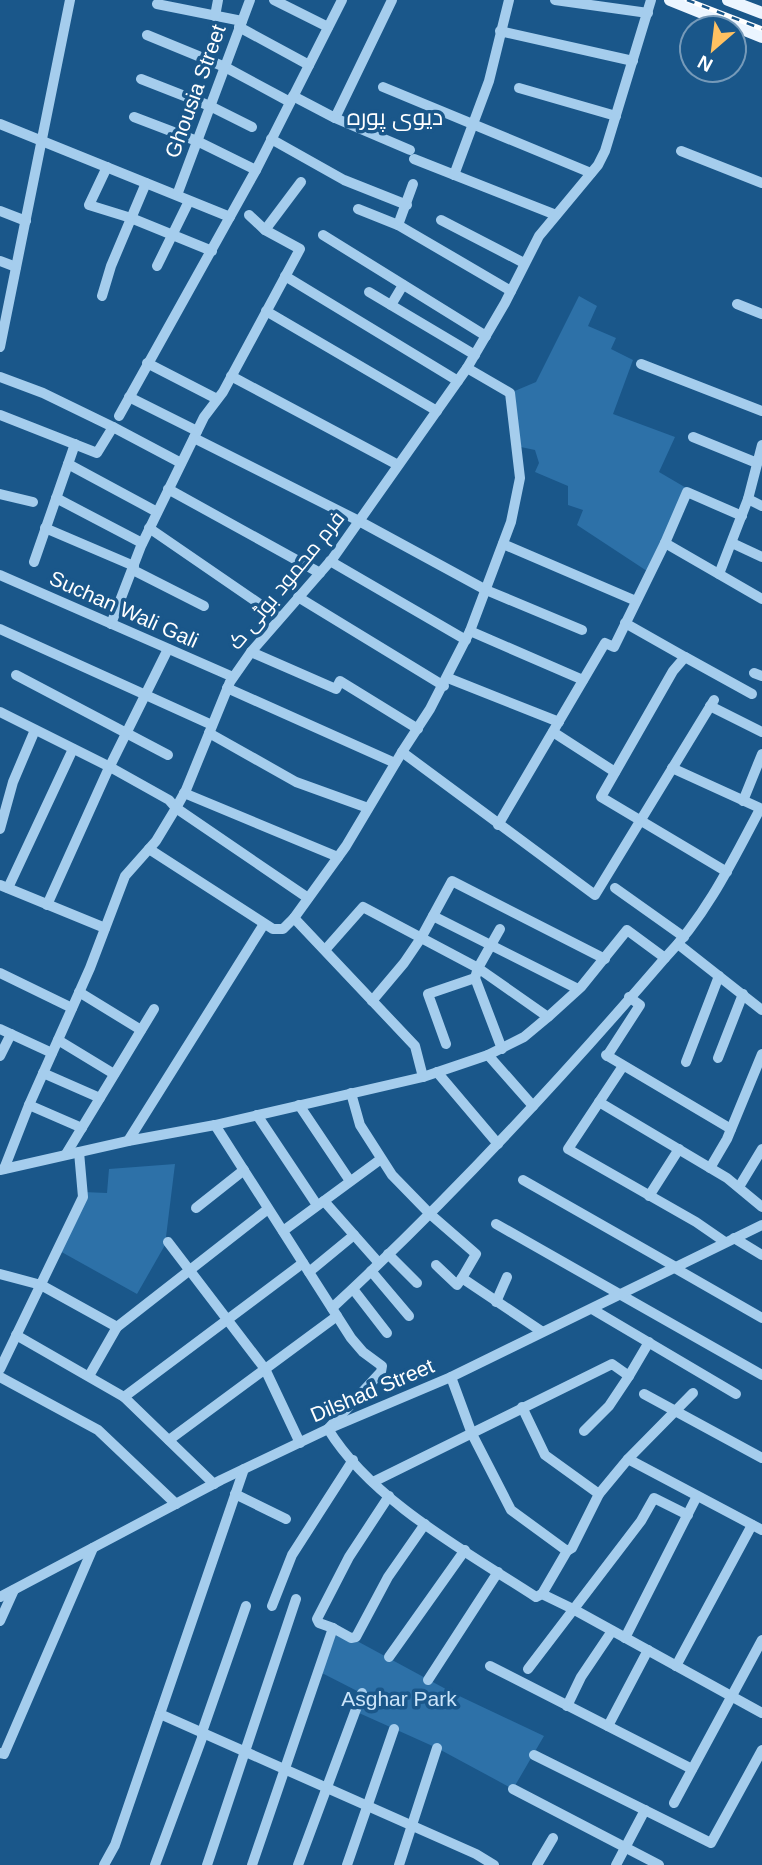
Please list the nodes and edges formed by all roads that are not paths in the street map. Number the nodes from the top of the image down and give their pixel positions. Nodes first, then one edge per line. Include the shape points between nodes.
1 (70, 0) edge
2 (218, 0) edge
3 (250, 0) edge
4 (274, 0) edge
5 (342, 0) edge
6 (392, 0) edge
7 (509, 0) edge
8 (555, 0) edge
9 (670, 0) edge
10 (728, 0) edge
11 (649, 1) edge
12 (156, 4) dead end
13 (648, 13) junction
14 (762, 13) edge
15 (215, 16) junction
16 (241, 24) junction
17 (328, 27) junction
18 (500, 31) junction
19 (147, 35) dead end
20 (762, 37) edge
21 (633, 61) junction
22 (309, 65) junction
23 (225, 67) junction
24 (141, 79) dead end
25 (383, 87) dead end
26 (519, 88) dead end
27 (292, 99) junction
28 (210, 106) junction
29 (616, 116) junction
30 (134, 117) dead end
31 (335, 118) junction
32 (0, 124) edge
33 (473, 124) junction
34 (252, 127) dead end
35 (271, 139) junction
36 (42, 141) junction
37 (197, 142) junction
38 (681, 151) dead end
39 (107, 167) junction
40 (256, 170) junction
41 (592, 173) junction
42 (454, 174) junction
43 (301, 182) dead end
44 (146, 183) junction
45 (762, 183) edge
46 (414, 184) dead end
47 (177, 195) junction
48 (190, 201) junction
49 (407, 205) junction
50 (358, 209) dead end
51 (0, 211) edge
52 (249, 215) dead end
53 (556, 215) junction
54 (230, 217) junction
55 (131, 218) junction
56 (441, 220) dead end
57 (26, 221) junction
58 (398, 225) junction
59 (265, 230) junction
60 (173, 234) junction
61 (323, 235) dead end
62 (212, 251) junction
63 (0, 261) edge
64 (524, 263) junction
65 (16, 267) junction
66 (157, 267) dead end
67 (285, 276) junction
68 (402, 285) junction
69 (511, 291) junction
70 (369, 292) dead end
71 (102, 296) dead end
72 (737, 304) dead end
73 (391, 305) junction
74 (4, 308) edge
75 (266, 311) junction
76 (762, 314) edge
77 (486, 336) junction
78 (0, 347) edge
79 (475, 355) junction
80 (147, 363) junction
81 (641, 364) dead end
82 (467, 368) junction
83 (231, 376) junction
84 (0, 377) edge
85 (458, 381) junction
86 (129, 397) junction
87 (217, 399) junction
88 (437, 411) junction
89 (762, 411) edge
90 (0, 415) edge
91 (119, 416) dead end
92 (113, 426) junction
93 (195, 434) junction
94 (693, 437) dead end
95 (75, 444) junction
96 (762, 445) edge
97 (181, 463) junction
98 (757, 463) junction
99 (68, 464) junction
100 (398, 465) junction
101 (168, 489) junction
102 (0, 494) edge
103 (56, 498) junction
104 (748, 499) junction
105 (33, 502) dead end
106 (762, 506) edge
107 (157, 512) junction
108 (742, 516) junction
109 (359, 521) junction
110 (46, 528) junction
111 (149, 528) junction
112 (142, 543) junction
113 (665, 543) junction
114 (732, 543) junction
115 (503, 544) junction
116 (762, 557) edge
117 (330, 561) junction
118 (34, 562) dead end
119 (133, 568) junction
120 (320, 573) junction
121 (719, 574) junction
122 (0, 575) edge
123 (486, 590) junction
124 (298, 597) junction
125 (762, 599) edge
126 (636, 601) junction
127 (204, 606) dead end
128 (280, 618) junction
129 (625, 623) junction
130 (111, 624) junction
131 (0, 629) edge
132 (582, 630) dead end
133 (468, 635) junction
134 (168, 649) junction
135 (251, 652) junction
136 (685, 657) junction
137 (16, 675) dead end
138 (233, 677) junction
139 (583, 680) junction
140 (446, 682) junction
141 (227, 688) junction
142 (752, 694) dead end
143 (146, 695) junction
144 (0, 712) edge
145 (559, 722) junction
146 (211, 729) junction
147 (418, 729) junction
148 (35, 730) junction
149 (552, 732) junction
150 (762, 732) edge
151 (127, 733) junction
152 (74, 749) junction
153 (402, 752) junction
154 (762, 754) edge
155 (168, 755) dead end
156 (395, 763) junction
157 (110, 766) junction
158 (672, 768) junction
159 (615, 772) junction
160 (184, 793) junction
161 (743, 800) junction
162 (3, 804) edge
163 (176, 808) junction
164 (368, 808) junction
165 (761, 809) edge
166 (640, 820) junction
167 (498, 825) junction
168 (0, 829) edge
169 (149, 849) junction
170 (338, 856) junction
171 (727, 872) junction
172 (4, 887) edge
173 (615, 888) dead end
174 (308, 898) junction
175 (47, 905) junction
176 (433, 916) junction
177 (294, 918) junction
178 (264, 924) junction
179 (105, 929) junction
180 (499, 929) dead end
181 (421, 938) junction
182 (681, 940) junction
183 (491, 945) junction
184 (325, 950) junction
185 (665, 958) junction
186 (605, 959) junction
187 (0, 973) edge
188 (476, 973) junction
189 (719, 976) junction
190 (578, 989) junction
191 (79, 992) junction
192 (743, 994) junction
193 (629, 997) junction
194 (372, 1000) junction
195 (72, 1008) junction
196 (154, 1009) dead end
197 (762, 1010) edge
198 (548, 1017) junction
199 (0, 1029) edge
200 (141, 1030) junction
201 (10, 1034) junction
202 (58, 1040) junction
203 (446, 1044) dead end
204 (502, 1049) junction
205 (52, 1053) junction
206 (488, 1055) junction
207 (762, 1055) edge
208 (0, 1056) edge
209 (718, 1058) dead end
210 (686, 1062) dead end
211 (623, 1066) junction
212 (437, 1072) junction
213 (43, 1073) junction
214 (114, 1074) junction
215 (423, 1077) junction
216 (351, 1093) junction
217 (100, 1098) junction
218 (599, 1102) junction
219 (29, 1105) junction
220 (299, 1105) junction
221 (533, 1106) junction
222 (257, 1115) junction
223 (215, 1125) junction
224 (82, 1128) junction
225 (731, 1129) junction
226 (128, 1141) junction
227 (498, 1144) junction
228 (678, 1149) junction
229 (762, 1149) edge
230 (79, 1152) junction
231 (66, 1154) junction
232 (381, 1158) junction
233 (710, 1168) junction
234 (1, 1169) edge
235 (244, 1170) junction
236 (350, 1181) junction
237 (523, 1181) dead end
238 (738, 1187) junction
239 (649, 1196) junction
240 (321, 1203) junction
241 (762, 1207) edge
242 (196, 1208) dead end
243 (268, 1209) junction
244 (430, 1214) junction
245 (496, 1224) dead end
246 (762, 1225) edge
247 (282, 1231) junction
248 (354, 1235) junction
249 (730, 1240) junction
250 (168, 1242) dead end
251 (388, 1254) junction
252 (762, 1255) edge
253 (378, 1262) junction
254 (436, 1265) dead end
255 (306, 1267) junction
256 (674, 1267) junction
257 (190, 1270) junction
258 (371, 1271) junction
259 (0, 1274) edge
260 (462, 1278) junction
261 (507, 1278) dead end
262 (417, 1283) dead end
263 (41, 1284) junction
264 (353, 1289) junction
265 (622, 1294) junction
266 (496, 1301) junction
267 (592, 1309) junction
268 (334, 1312) junction
269 (409, 1316) dead end
270 (762, 1318) edge
271 (228, 1319) junction
272 (117, 1327) junction
273 (541, 1331) junction
274 (387, 1334) dead end
275 (16, 1335) junction
276 (649, 1342) junction
277 (0, 1369) edge
278 (265, 1369) junction
279 (762, 1375) edge
280 (89, 1376) junction
281 (629, 1376) junction
282 (0, 1377) edge
283 (451, 1377) junction
284 (693, 1393) dead end
285 (644, 1394) dead end
286 (736, 1394) dead end
287 (124, 1397) junction
288 (522, 1407) junction
289 (675, 1411) junction
290 (328, 1430) junction
291 (584, 1431) dead end
292 (472, 1434) junction
293 (169, 1440) junction
294 (300, 1443) junction
295 (762, 1458) edge
296 (628, 1459) junction
297 (353, 1460) junction
298 (244, 1469) junction
299 (373, 1482) junction
300 (214, 1484) junction
301 (235, 1494) junction
302 (599, 1494) junction
303 (389, 1496) junction
304 (697, 1496) junction
305 (176, 1504) junction
306 (688, 1515) junction
307 (286, 1519) dead end
308 (425, 1524) junction
309 (757, 1527) edge
310 (93, 1548) junction
311 (465, 1550) junction
312 (567, 1551) junction
313 (498, 1572) junction
314 (15, 1590) junction
315 (542, 1594) junction
316 (0, 1597) edge
317 (296, 1599) dead end
318 (246, 1606) dead end
319 (272, 1606) dead end
320 (573, 1609) junction
321 (0, 1621) edge
322 (333, 1628) junction
323 (612, 1631) junction
324 (625, 1638) junction
325 (762, 1640) edge
326 (648, 1650) junction
327 (389, 1657) dead end
328 (490, 1666) dead end
329 (676, 1666) junction
330 (528, 1670) dead end
331 (428, 1680) dead end
332 (362, 1693) dead end
333 (732, 1697) junction
334 (567, 1706) junction
335 (762, 1713) edge
336 (160, 1714) junction
337 (608, 1726) junction
338 (394, 1729) dead end
339 (202, 1732) junction
340 (437, 1748) dead end
341 (244, 1751) junction
342 (762, 1751) edge
343 (0, 1753) edge
344 (534, 1755) dead end
345 (285, 1769) junction
346 (692, 1769) junction
347 (325, 1787) junction
348 (513, 1789) dead end
349 (674, 1803) dead end
350 (367, 1806) junction
351 (645, 1810) junction
352 (412, 1826) junction
353 (554, 1838) dead end
354 (625, 1847) junction
355 (104, 1865) edge
356 (155, 1865) edge
357 (207, 1865) edge
358 (252, 1865) edge
359 (298, 1865) edge
360 (347, 1865) edge
361 (399, 1865) edge
362 (494, 1865) edge
363 (537, 1865) edge
364 (616, 1865) edge
365 (659, 1865) edge

1 - 36 street
2 - 15 street
3 - 16 street, Ghousia Street
4 - 17 street
5 - 17 street
6 - 31 street
7 - 18 street
8 - 13 street
9 - 20 main road
10 - 14 main road
11 - 13 street, فرم محمود بوٹی ک
12 - 15 street
13 - 21 street, فرم محمود بوٹی ک
15 - 16 street
16 - 22 street
16 - 23 street, Ghousia Street
17 - 22 street
18 - 21 street
18 - 33 street
19 - 23 street
21 - 29 street, فرم محمود بوٹی ک
22 - 27 street
23 - 27 street
23 - 28 street, Ghousia Street
24 - 28 street
25 - 33 street
26 - 29 street
27 - 31 street
27 - 35 street
28 - 34 street
28 - 37 street, Ghousia Street
29 - 41 street, فرم محمود بوٹی ک via 606,151
30 - 37 street
31 - 42 street
32 - 36 street
33 - 41 street
33 - 42 street
35 - 40 street
35 - 49 street via 344,180
36 - 39 street
36 - 57 street
37 - 40 street
37 - 47 street, Ghousia Street
38 - 45 street
39 - 44 street
39 - 55 street via 89,205
40 - 54 street
41 - 53 street, فرم محمود بوٹی ک
42 - 53 street
43 - 59 street
44 - 47 street
44 - 55 street
46 - 49 street
47 - 48 street
48 - 54 street
48 - 60 street
49 - 58 street
50 - 58 street
51 - 57 street
52 - 59 street
53 - 64 street, فرم محمود بوٹی ک
54 - 62 street
55 - 60 street
55 - 71 street
56 - 64 street
57 - 65 street
58 - 69 street
59 - 67 street via 300,249
60 - 62 street
60 - 66 street
61 - 68 street
62 - 80 street
63 - 65 street
64 - 69 street, فرم محمود بوٹی ک
65 - 74 street
67 - 75 street
67 - 85 street
68 - 73 street
68 - 77 street
69 - 77 street, فرم محمود بوٹی ک
70 - 73 street
72 - 76 street
73 - 79 street
74 - 78 street
75 - 83 street
75 - 88 street
77 - 79 street, فرم محمود بوٹی ک
79 - 82 street, فرم محمود بوٹی ک
80 - 86 street
80 - 87 street
81 - 89 street
82 - 85 street, فرم محمود بوٹی ک
82 - 115 street via 510,393 520,478
83 - 87 street
83 - 100 street
84 - 92 street
85 - 88 street, فرم محمود بوٹی ک
86 - 91 street
86 - 93 street
87 - 93 street
88 - 100 street, فرم محمود بوٹی ک
90 - 95 street
92 - 95 street via 97,453
92 - 97 street
93 - 97 street
93 - 109 street
94 - 98 street
95 - 99 street
96 - 98 street
97 - 101 street
98 - 104 street
99 - 103 street
99 - 107 street
100 - 109 street, فرم محمود بوٹی ک
101 - 107 street
101 - 120 street
102 - 105 street
103 - 110 street
103 - 112 street
104 - 106 street
104 - 108 street
107 - 111 street
108 - 113 street via 687,492
108 - 114 street
109 - 117 street, فرم محمود بوٹی ک
109 - 123 street
110 - 118 street
110 - 119 street
111 - 112 street
111 - 128 street
112 - 119 street
113 - 121 street
113 - 126 street
114 - 116 street
114 - 121 street
115 - 123 street
115 - 126 street
117 - 120 street, فرم محمود بوٹی ک
117 - 133 street
119 - 127 street
119 - 130 street
120 - 124 street, فرم محمود بوٹی ک
121 - 125 street
122 - 130 street, Suchan Wali Gali
123 - 132 street
123 - 133 street
124 - 128 street, فرم محمود بوٹی ک
124 - 140 street
126 - 129 street
128 - 135 street, فرم محمود بوٹی ک
129 - 136 street
129 - 139 street via 614,647 605,643
130 - 134 street, Suchan Wali Gali
131 - 143 street
133 - 139 street
133 - 140 street
134 - 138 street, Suchan Wali Gali
134 - 143 street
135 - 138 street, فرم محمود بوٹی ک
135 - 147 street via 336,689 340,681
136 - 142 street
136 - 159 street
137 - 151 street
138 - 141 street, فرم محمود بوٹی ک
139 - 145 street
140 - 145 street
140 - 147 street
141 - 146 street, فرم محمود بوٹی ک
141 - 156 street
143 - 146 street
143 - 151 street
144 - 148 street
145 - 149 street
146 - 160 street, فرم محمود بوٹی ک
146 - 164 street via 296,782
147 - 153 street
148 - 152 street
148 - 162 street
149 - 159 street
149 - 167 street
150 - 158 street via 712,703
151 - 155 street
151 - 157 street
152 - 157 street
152 - 172 street
153 - 156 street
153 - 167 street
154 - 161 street
156 - 164 street
157 - 163 street
157 - 175 street
158 - 161 street
158 - 166 street
159 - 166 street via 601,797
160 - 163 street, فرم محمود بوٹی ک
160 - 170 street
161 - 165 street
162 - 168 street
163 - 169 street, فرم محمود بوٹی ک
163 - 174 street
164 - 170 street
165 - 171 street
166 - 167 street via 595,895
166 - 171 street
169 - 178 street
169 - 179 street, فرم محمود بوٹی ک via 125,876
170 - 174 street
171 - 182 street
172 - 175 street
173 - 182 street
174 - 177 street
175 - 179 street
176 - 181 street
176 - 183 street
176 - 186 street via 452,881
177 - 178 street via 284,929
177 - 184 street
178 - 226 street
179 - 191 street, فرم محمود بوٹی ک
180 - 183 street
181 - 184 street via 363,907
181 - 188 street
181 - 194 street
182 - 185 street
182 - 189 street
183 - 188 street
183 - 190 street
184 - 194 street
185 - 186 street via 627,930
185 - 193 street
186 - 190 street
187 - 195 street
188 - 198 street
188 - 203 street via 428,994
188 - 204 street
189 - 192 street
189 - 210 street
190 - 198 street
191 - 195 street, فرم محمود بوٹی ک
191 - 200 street
192 - 197 street
192 - 209 street
193 - 211 street via 640,1005 606,1056
193 - 221 street
194 - 215 street via 415,1046
195 - 202 street, فرم محمود بوٹی ک
196 - 200 street
198 - 204 street
199 - 201 street
200 - 214 street
201 - 205 street
201 - 208 street
202 - 205 street, فرم محمود بوٹی ک
202 - 214 street
204 - 206 street
205 - 213 street, فرم محمود بوٹی ک
206 - 212 street
206 - 221 street
207 - 225 street
211 - 218 street
211 - 225 street
212 - 215 street
212 - 227 street
213 - 217 street
213 - 219 street, فرم محمود بوٹی ک
214 - 217 street
215 - 216 street
216 - 220 street
216 - 232 street via 360,1125
217 - 224 street
218 - 228 street
218 - 239 street via 568,1149
219 - 224 street
219 - 234 street, فرم محمود بوٹی ک
220 - 222 street
220 - 236 street
221 - 227 street
222 - 223 street
222 - 240 street
223 - 226 street
223 - 235 street
224 - 231 street
225 - 233 street
226 - 230 street
227 - 244 street
228 - 233 street
228 - 239 street
229 - 238 street
230 - 231 street
230 - 263 street via 83,1197
231 - 234 street
232 - 236 street
232 - 244 street
233 - 238 street
235 - 242 street
235 - 243 street
236 - 240 street
237 - 256 street
238 - 241 street
239 - 249 street
240 - 247 street
240 - 248 street
243 - 247 street
243 - 257 street
244 - 251 street
244 - 260 street via 476,1254
245 - 265 street
246 - 249 street, Dilshad Street
247 - 255 street
248 - 253 street
248 - 255 street
249 - 252 street
249 - 256 street, Dilshad Street
250 - 257 street
251 - 253 street
251 - 262 street
253 - 258 street
254 - 260 street via 457,1285
255 - 268 street
255 - 271 street
256 - 265 street, Dilshad Street
256 - 270 street
257 - 271 street
257 - 272 street
258 - 264 street
258 - 269 street
259 - 263 street
260 - 266 street
261 - 266 street
263 - 272 street
263 - 275 street
264 - 268 street
264 - 274 street
265 - 267 street, Dilshad Street
265 - 279 street
266 - 273 street
267 - 273 street, Dilshad Street
267 - 276 street
268 - 278 street
268 - 290 street via 363,1352 383,1369
271 - 278 street
271 - 287 street
272 - 280 street
273 - 283 street, Dilshad Street
275 - 277 street
275 - 280 street
276 - 281 street
276 - 286 street
278 - 293 street
278 - 294 street
280 - 287 street
281 - 288 street via 612,1364
281 - 291 street via 609,1406
282 - 305 street via 98,1430
283 - 290 street, Dilshad Street
283 - 292 street
284 - 289 street
285 - 289 street
287 - 293 street
288 - 292 street
288 - 302 street via 545,1455
289 - 295 street
289 - 296 street
290 - 294 street, Dilshad Street
290 - 297 street
292 - 299 street
292 - 312 street via 511,1510
293 - 300 street
294 - 298 street, Dilshad Street
296 - 302 street
296 - 304 street
297 - 299 street
297 - 319 street via 292,1555
298 - 300 street, Dilshad Street
298 - 301 street
299 - 303 street
300 - 305 street, Dilshad Street
301 - 307 street
301 - 336 street
302 - 312 street
303 - 308 street
303 - 322 street via 349,1557 317,1619
304 - 306 street
304 - 309 street
305 - 310 street, Dilshad Street
306 - 320 street via 654,1498
306 - 324 street
308 - 311 street
308 - 322 street via 388,1577 356,1637
309 - 329 street
310 - 314 street, Dilshad Street
310 - 343 street via 4,1754
311 - 313 street
311 - 327 street
312 - 315 street
313 - 315 street via 536,1597
313 - 331 street
314 - 316 street, Dilshad Street
314 - 321 street
315 - 320 street
317 - 341 street
318 - 339 street
320 - 323 street
320 - 330 street
322 - 345 street
323 - 324 street
323 - 334 street
324 - 326 street
325 - 333 street
326 - 329 street
326 - 337 street
328 - 334 street
329 - 333 street
332 - 347 street
333 - 335 street
333 - 346 street
334 - 337 street
336 - 339 street
336 - 355 street
337 - 346 street
338 - 350 street
339 - 341 street
339 - 356 street
340 - 352 street
341 - 345 street
341 - 357 street
342 - 351 street via 711,1843
344 - 351 street
345 - 347 street
345 - 358 street
346 - 349 street
347 - 350 street
347 - 359 street
348 - 354 street
350 - 352 street
350 - 360 street
351 - 354 street
352 - 361 street
352 - 362 street
353 - 363 street
354 - 364 street
354 - 365 street

